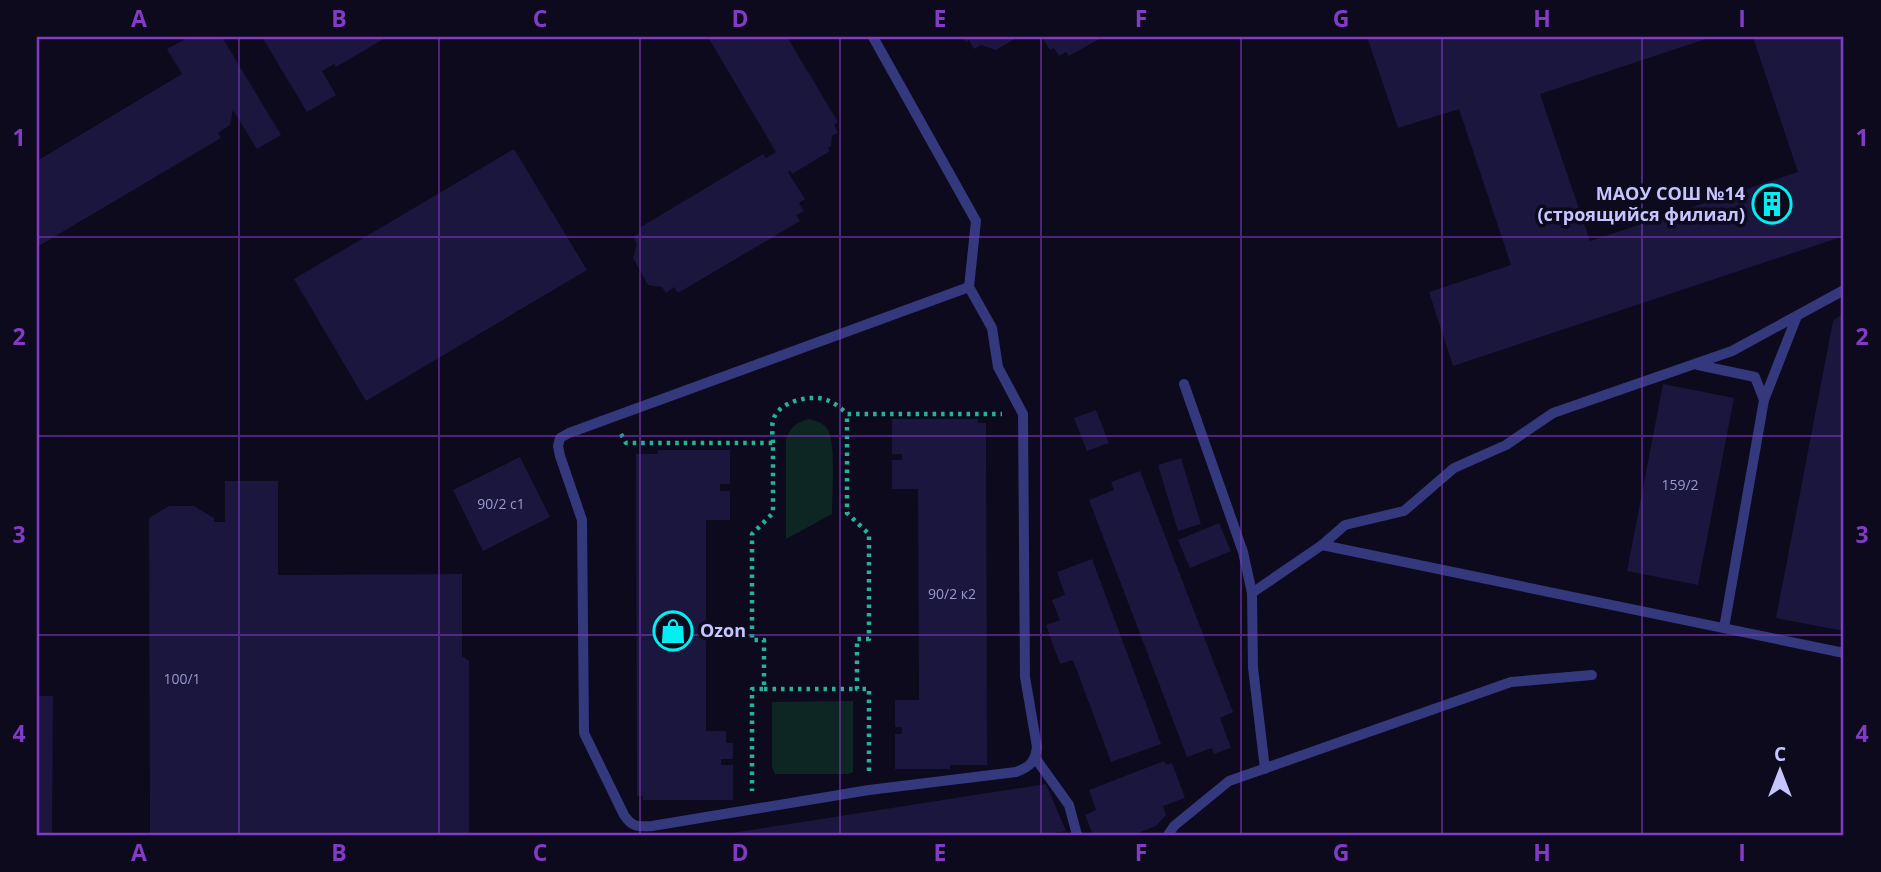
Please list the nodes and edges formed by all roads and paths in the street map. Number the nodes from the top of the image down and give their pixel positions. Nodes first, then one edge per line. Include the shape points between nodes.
1 (873, 37) edge
2 (970, 287) junction
3 (1844, 290) edge
4 (1797, 316) junction
5 (1695, 364) junction
6 (1184, 384) dead end
7 (1765, 400) junction
8 (847, 414) junction
9 (1023, 414) junction
10 (612, 418) junction
11 (773, 443) junction
12 (1322, 545) junction
13 (1252, 593) junction
14 (1724, 628) junction
15 (1844, 653) edge
16 (1592, 675) dead end
17 (764, 689) junction
18 (857, 689) junction
19 (1035, 759) junction
20 (1265, 769) junction
21 (869, 790) junction
22 (752, 809) junction
23 (1077, 835) edge
24 (1168, 835) edge

1 - 2 lane via 976,221
2 - 9 lane via 992,328 999,367
2 - 10 lane
3 - 4 lane
4 - 5 lane via 1732,351
4 - 7 lane
5 - 7 lane via 1755,377
5 - 12 lane via 1553,413 1506,445 1454,468 1404,511 1345,525
6 - 13 lane via 1243,552
7 - 14 lane
8 - 9 path
8 - 11 path via 824,399 799,399 773,419
8 - 18 path via 847,513 869,534 869,639 857,639
9 - 19 lane via 1024,677 1037,747
10 - 11 path via 626,443
10 - 22 lane via 569,433 560,438 558,446 582,520 584,733 630,824 652,826
11 - 17 path via 773,513 752,534 752,640 764,640
12 - 13 lane
12 - 14 lane
13 - 20 lane via 1253,668
14 - 15 lane
16 - 20 lane via 1511,682
17 - 18 path
17 - 22 path via 752,689
18 - 21 path via 869,689
19 - 21 lane via 1016,772
19 - 23 lane via 1069,805
20 - 24 lane via 1229,781
21 - 22 lane

